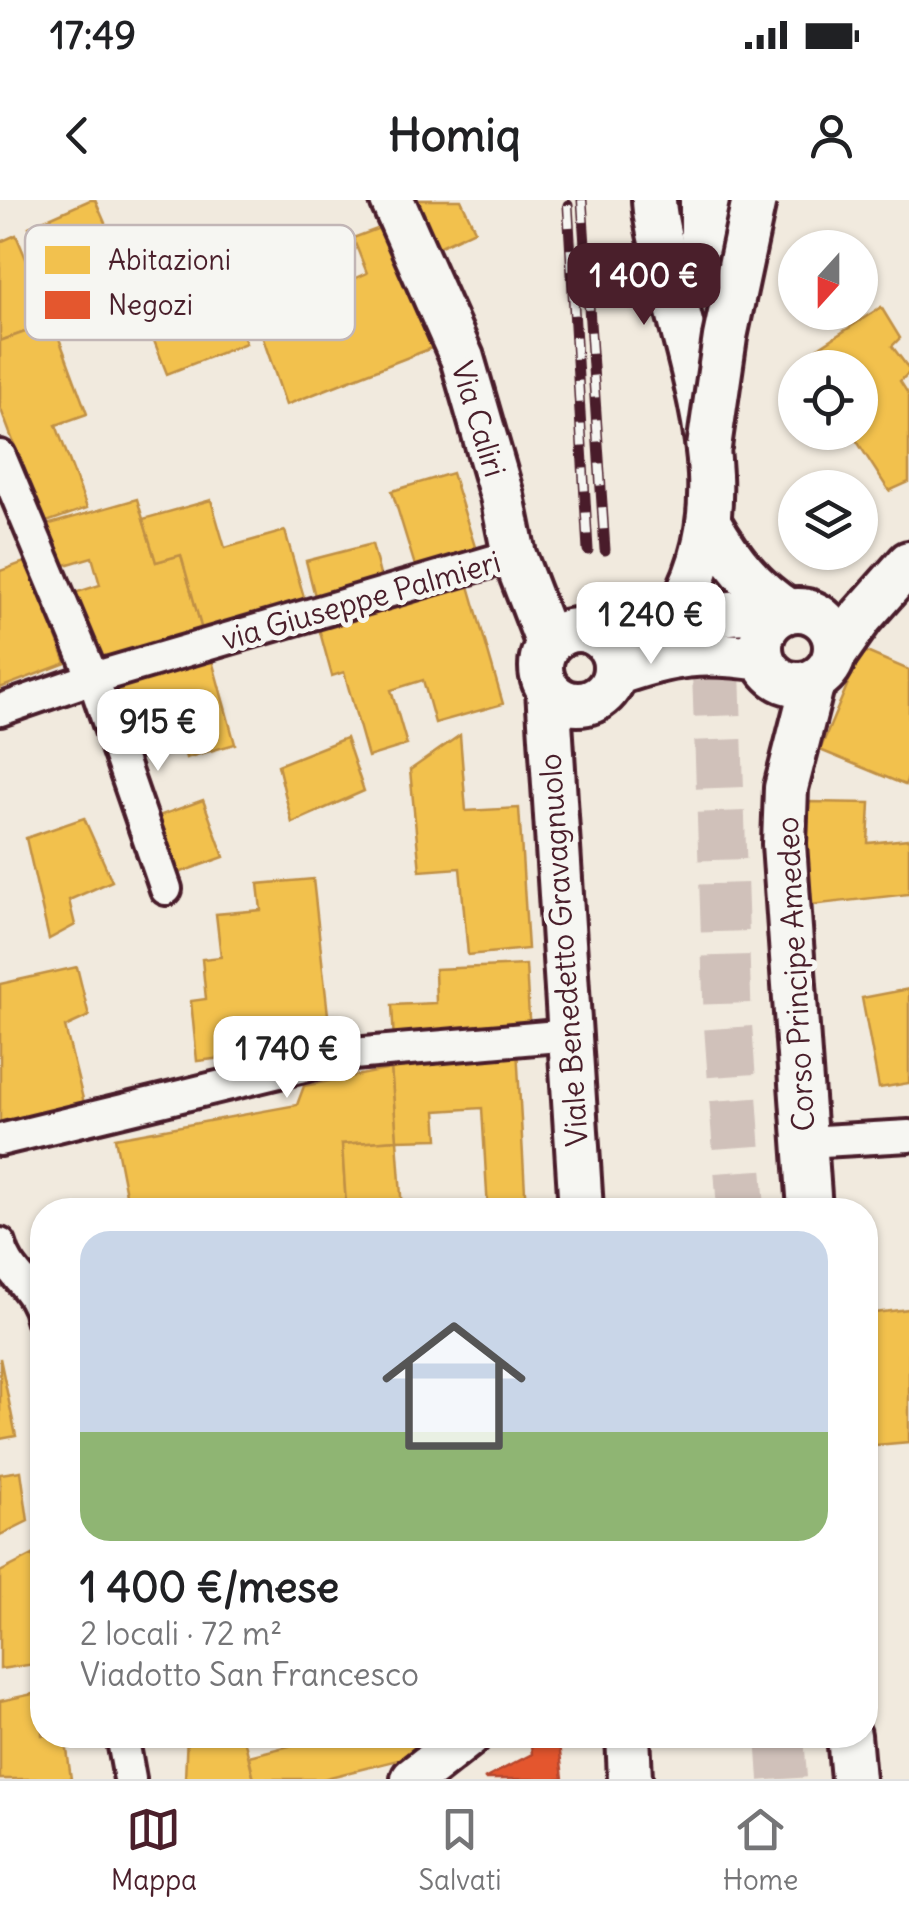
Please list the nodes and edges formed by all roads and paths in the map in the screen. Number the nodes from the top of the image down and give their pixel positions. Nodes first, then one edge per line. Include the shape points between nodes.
1 (392, 200) edge
2 (654, 200) edge
3 (754, 200) edge
4 (709, 446) junction
5 (0, 456) edge
6 (710, 524) junction
7 (514, 555) junction
8 (901, 570) edge
9 (801, 612) junction
10 (674, 617) junction
11 (592, 632) junction
12 (548, 644) junction
13 (762, 659) junction
14 (824, 668) junction
15 (615, 674) junction
16 (93, 678) junction
17 (548, 690) junction
18 (0, 710) edge
19 (166, 889) dead end
20 (568, 1035) junction
21 (909, 1136) edge
22 (0, 1140) edge
23 (805, 1142) junction
24 (580, 1198) edge
25 (809, 1198) edge
26 (0, 1244) edge
27 (30, 1290) edge
28 (124, 1748) edge
29 (452, 1748) edge
30 (629, 1748) edge
31 (851, 1748) edge
32 (130, 1779) edge
33 (412, 1779) edge
34 (630, 1779) edge
35 (853, 1779) edge

1 - 7 main road, Via Caliri via 462,358
2 - 4 main road
3 - 4 main road, bridge
4 - 6 main road
5 - 16 street
6 - 9 main road via 751,582
6 - 10 main road via 703,558
7 - 12 main road, Via Caliri
7 - 16 street, via Giuseppe Palmieri
8 - 9 main road, Corso Principe Amedeo
8 - 14 main road, Corso Principe Amedeo
9 - 10 main road
9 - 13 main road via 777,616 762,635
9 - 14 main road via 832,629
10 - 11 main road
11 - 12 main road via 568,631
11 - 15 main road via 611,649
12 - 17 main road, Via Caliri via 540,667
13 - 14 main road via 778,678 800,685
13 - 15 main road via 685,653
14 - 23 main road, Corso Principe Amedeo via 786,788 784,816
15 - 17 main road via 593,702 568,704
16 - 18 street
16 - 19 street
17 - 20 main road, Viale Benedetto Gravagnuolo
20 - 22 street via 353,1054
20 - 24 main road, Viale Benedetto Gravagnuolo
21 - 23 street
23 - 25 main road, Corso Principe Amedeo
26 - 27 street
28 - 32 street
29 - 33 main road
30 - 34 main road
31 - 35 main road

